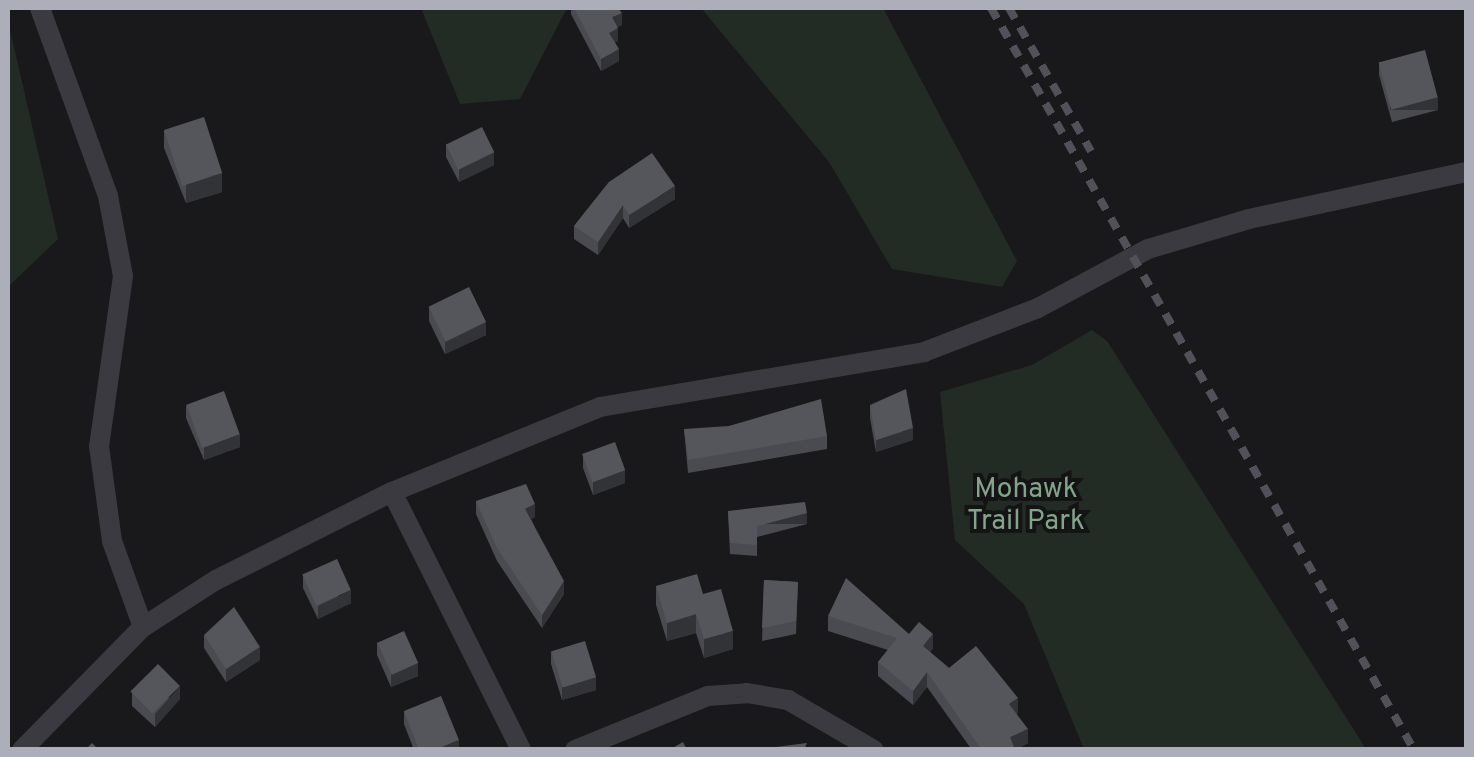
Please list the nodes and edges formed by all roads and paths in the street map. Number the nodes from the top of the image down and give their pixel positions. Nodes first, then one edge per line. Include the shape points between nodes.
1 (40, 8) edge
2 (1466, 172) edge
3 (392, 492) junction
4 (142, 627) junction
5 (22, 750) edge
6 (521, 750) edge
7 (575, 750) edge
8 (874, 750) edge

1 - 4 street via 108,196 123,276 99,446 112,541
2 - 3 street via 1249,219 1134,255 1038,308 924,352 600,407
3 - 4 street via 216,580
3 - 6 street
4 - 5 street
7 - 8 street via 708,696 747,693 788,700

